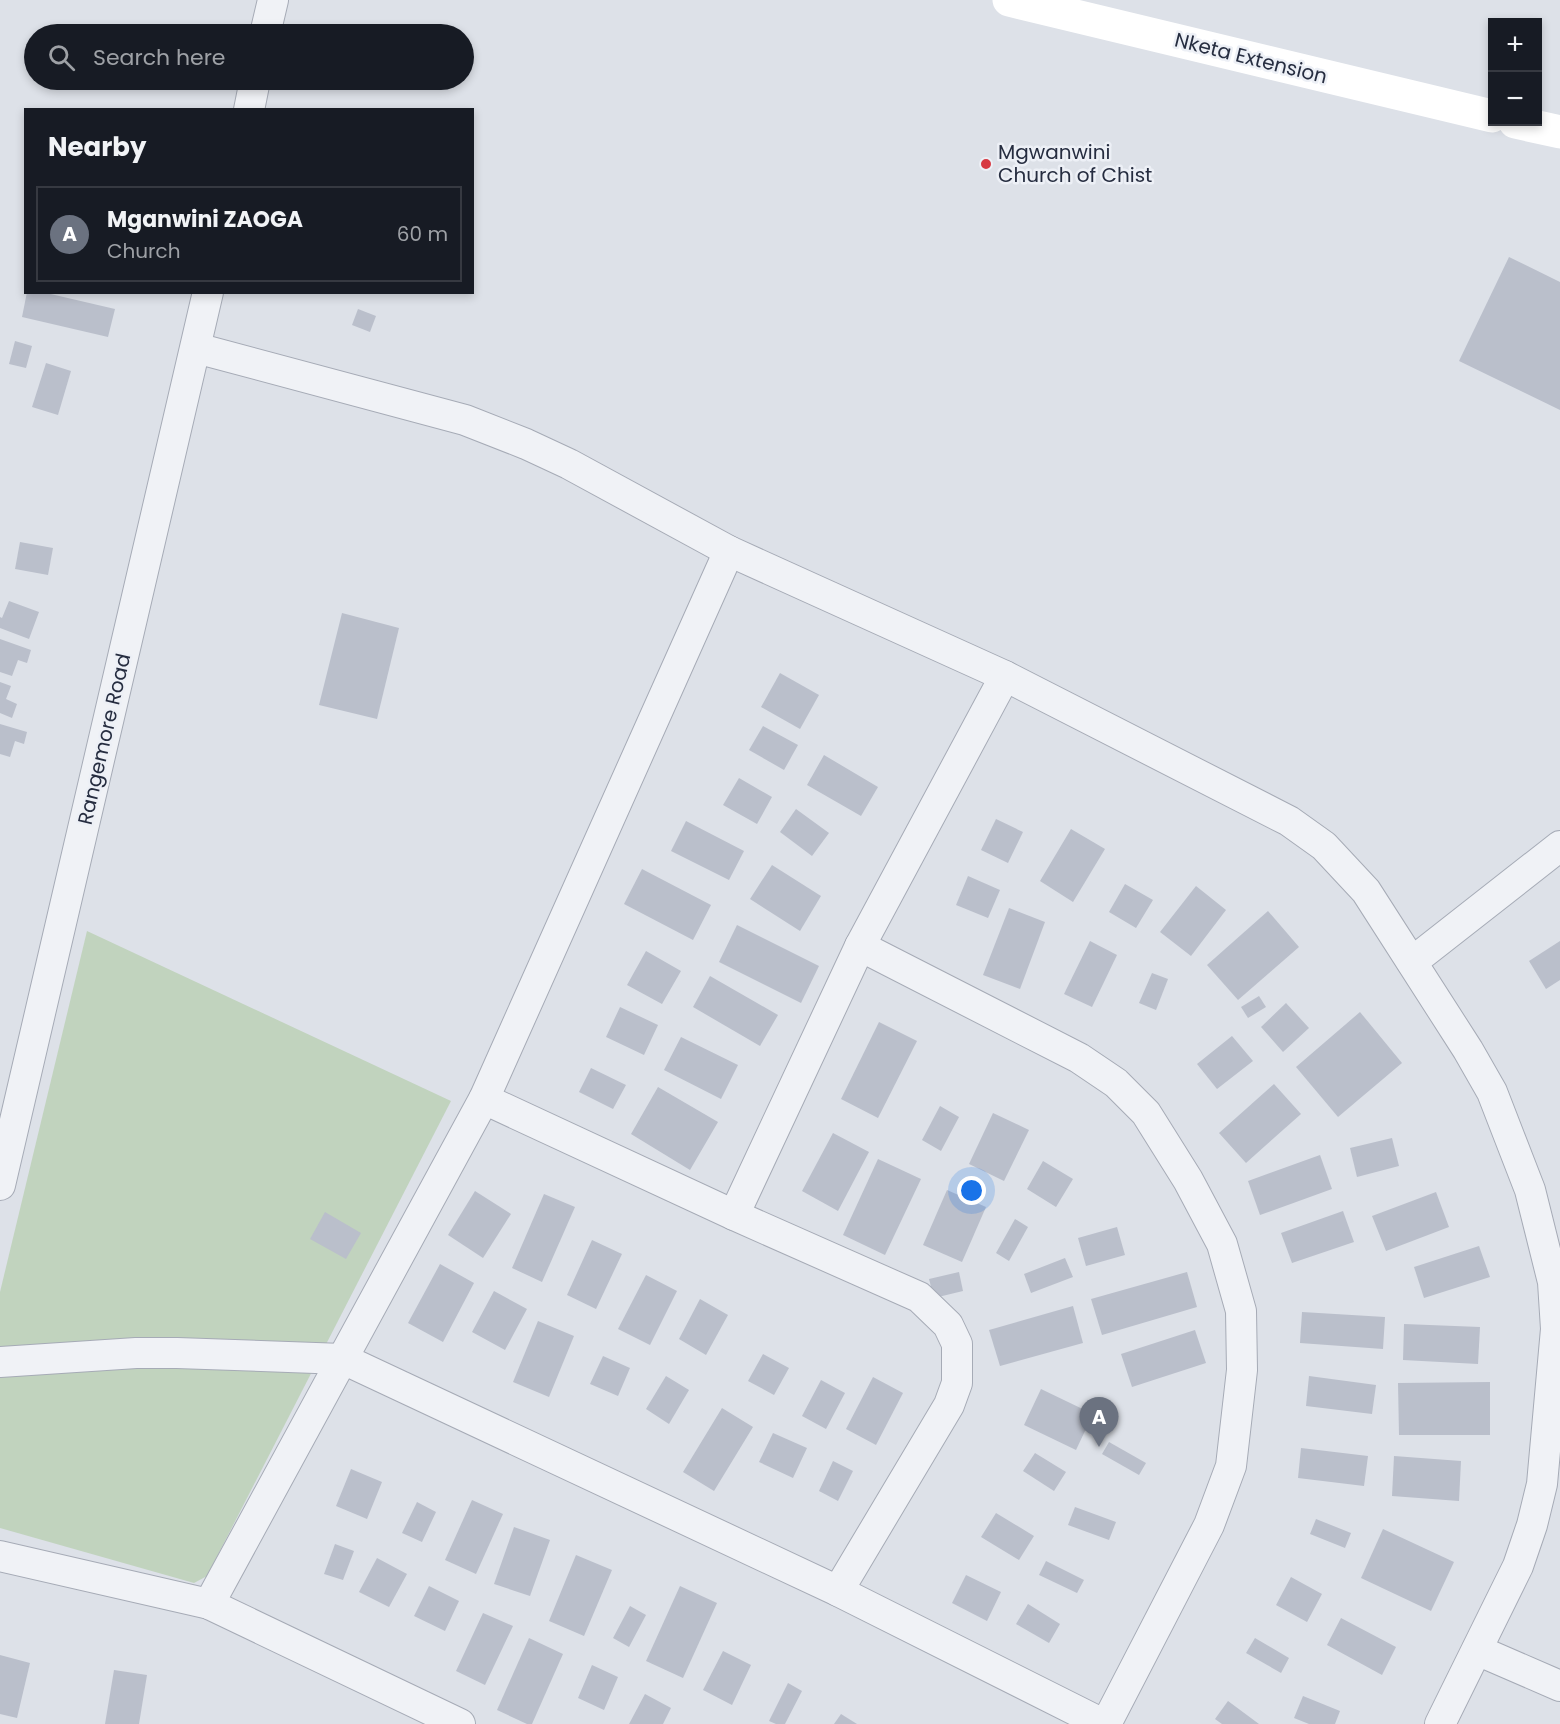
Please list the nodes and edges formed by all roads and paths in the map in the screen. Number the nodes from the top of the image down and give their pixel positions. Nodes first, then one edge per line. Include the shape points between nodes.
1 (273, 0) edge
2 (1009, 0) edge
3 (267, 24) edge
4 (253, 90) edge
5 (249, 108) edge
6 (1488, 115) edge
7 (1533, 126) edge
8 (1560, 132) edge
9 (208, 294) edge
10 (196, 348) junction
11 (729, 551) junction
12 (1005, 676) junction
13 (1560, 846) edge
14 (860, 946) junction
15 (1412, 962) junction
16 (484, 1099) junction
17 (0, 1185) edge
18 (734, 1215) junction
19 (343, 1359) junction
20 (0, 1362) edge
21 (0, 1556) edge
22 (838, 1591) junction
23 (209, 1604) junction
24 (1477, 1650) junction
25 (1560, 1686) edge
26 (460, 1724) edge
27 (1105, 1724) edge
28 (1440, 1724) edge

1 - 3 street
2 - 6 street, Nketa Extension
4 - 5 street
7 - 8 street
9 - 10 street, Rangemore Road
10 - 11 street via 465,420 569,464
10 - 17 street, Rangemore Road
11 - 12 street
11 - 16 street
12 - 14 street
12 - 15 street via 1289,821 1324,846 1366,891
13 - 15 street
14 - 18 street
14 - 27 street via 1079,1058 1116,1083 1146,1113 1222,1244 1240,1311 1242,1370 1231,1466 1209,1524
15 - 24 street via 1492,1092 1530,1190 1553,1282 1556,1329 1542,1484 1518,1566
16 - 18 street
16 - 19 street
18 - 22 street via 919,1297 948,1325 957,1344 957,1383 949,1405
19 - 20 street via 136,1353
19 - 22 street
19 - 23 street
21 - 23 street
22 - 27 street
23 - 26 street
24 - 25 street
24 - 28 street

